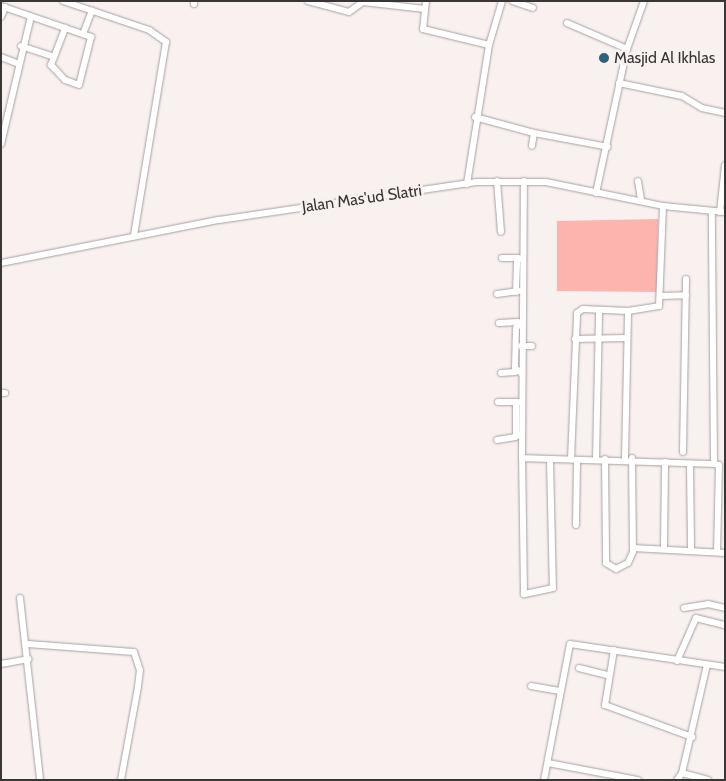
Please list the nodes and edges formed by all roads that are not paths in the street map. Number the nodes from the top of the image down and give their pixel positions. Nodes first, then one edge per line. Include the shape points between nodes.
1 (64, 1) edge
2 (308, 1) edge
3 (426, 1) edge
4 (502, 1) edge
5 (512, 1) edge
6 (644, 1) edge
7 (3, 6) edge
8 (533, 8) dead end
9 (425, 9) junction
10 (92, 11) junction
11 (32, 16) junction
12 (1, 17) edge
13 (567, 22) dead end
14 (65, 28) junction
15 (84, 34) junction
16 (489, 45) junction
17 (21, 46) junction
18 (627, 49) junction
19 (1, 57) edge
20 (54, 57) junction
21 (17, 66) junction
22 (620, 83) junction
23 (725, 113) edge
24 (475, 117) junction
25 (534, 133) junction
26 (1, 144) edge
27 (532, 146) dead end
28 (608, 148) junction
29 (725, 164) edge
30 (497, 181) junction
31 (524, 181) junction
32 (638, 181) dead end
33 (467, 184) junction
34 (596, 193) junction
35 (642, 201) junction
36 (663, 206) junction
37 (719, 212) edge
38 (501, 232) dead end
39 (134, 236) junction
40 (502, 258) dead end
41 (520, 258) junction
42 (1, 263) edge
43 (686, 279) dead end
44 (519, 291) junction
45 (497, 294) dead end
46 (686, 295) junction
47 (661, 296) junction
48 (598, 310) junction
49 (628, 311) junction
50 (499, 323) dead end
51 (519, 323) junction
52 (627, 338) junction
53 (575, 339) junction
54 (598, 339) junction
55 (521, 346) junction
56 (532, 346) dead end
57 (518, 372) junction
58 (501, 373) dead end
59 (498, 402) dead end
60 (519, 402) junction
61 (519, 436) junction
62 (497, 440) dead end
63 (683, 452) dead end
64 (522, 458) junction
65 (624, 458) junction
66 (632, 458) junction
67 (596, 459) junction
68 (605, 459) junction
69 (550, 460) junction
70 (574, 460) junction
71 (665, 462) junction
72 (690, 464) junction
73 (714, 464) junction
74 (576, 524) dead end
75 (664, 547) junction
76 (633, 548) junction
77 (691, 550) junction
78 (717, 552) junction
79 (725, 553) edge
80 (20, 598) dead end
81 (701, 604) junction
82 (684, 608) dead end
83 (725, 608) edge
84 (698, 617) junction
85 (725, 624) edge
86 (28, 644) junction
87 (614, 650) junction
88 (29, 659) junction
89 (678, 661) junction
90 (1, 664) edge
91 (707, 664) junction
92 (725, 667) edge
93 (579, 668) dead end
94 (608, 675) junction
95 (531, 686) dead end
96 (560, 691) junction
97 (692, 737) junction
98 (548, 764) junction
99 (682, 773) junction
100 (40, 780) edge
101 (121, 780) edge
102 (544, 780) edge
103 (638, 780) edge
104 (677, 780) edge
105 (708, 780) edge

1 - 10 street
2 - 9 street via 349,12 363,2
3 - 9 street
4 - 16 street
5 - 8 street
6 - 18 street
7 - 11 street
7 - 12 street
9 - 16 street via 425,31
10 - 15 street
10 - 39 street via 149,30 166,42
11 - 14 street
11 - 17 street
13 - 18 street
14 - 15 street
14 - 20 street
15 - 20 street via 91,37 91,48 79,85 65,80 51,65
16 - 24 street
17 - 20 street
17 - 21 street
18 - 22 street
19 - 21 street
21 - 26 street via 18,83
22 - 23 street via 682,96 702,108
22 - 28 street
24 - 25 street
24 - 33 street
25 - 27 street
25 - 28 street
28 - 34 street
29 - 37 street
30 - 31 street, Jalan Mas'ud Slatri
30 - 33 street, Jalan Mas'ud Slatri
30 - 38 street
31 - 34 street, Jalan Mas'ud Slatri
31 - 41 street
32 - 35 street
33 - 39 street, Jalan Mas'ud Slatri
34 - 35 street, Jalan Mas'ud Slatri
35 - 36 street, Jalan Mas'ud Slatri
36 - 37 street, Jalan Mas'ud Slatri
36 - 47 street
37 - 73 street
39 - 42 street, Jalan Mas'ud Slatri
40 - 41 street
41 - 44 street
43 - 46 street
44 - 45 street
44 - 51 street
46 - 47 street
46 - 63 street
47 - 49 street via 657,308
48 - 49 street
48 - 53 street via 577,313
48 - 54 street
49 - 52 street
50 - 51 street
51 - 55 street
51 - 57 street
52 - 54 street
52 - 65 street
53 - 54 street
53 - 70 street
54 - 67 street
55 - 56 street
55 - 57 street
57 - 58 street
57 - 60 street
59 - 60 street
60 - 61 street
61 - 62 street
61 - 64 street
64 - 69 street
64 - 69 street via 524,594 553,588
65 - 66 street
65 - 68 street
66 - 71 street
66 - 76 street
67 - 68 street
67 - 70 street
68 - 76 street via 606,567 616,570 626,565
69 - 70 street
70 - 74 street
71 - 72 street
71 - 75 street
72 - 73 street
72 - 77 street
73 - 78 street via 719,465
75 - 76 street
75 - 77 street
77 - 78 street
78 - 79 street
80 - 86 street
81 - 82 street
81 - 83 street
81 - 84 street
84 - 85 street
84 - 89 street via 690,624
86 - 88 street
86 - 101 street via 134,652 140,670
87 - 89 street
87 - 94 street
87 - 96 street via 570,644
88 - 90 street
88 - 100 street
89 - 91 street
91 - 92 street
91 - 97 street
93 - 94 street
94 - 97 street via 605,705
95 - 96 street
96 - 98 street
97 - 99 street
98 - 102 street
98 - 103 street
99 - 104 street
99 - 105 street

